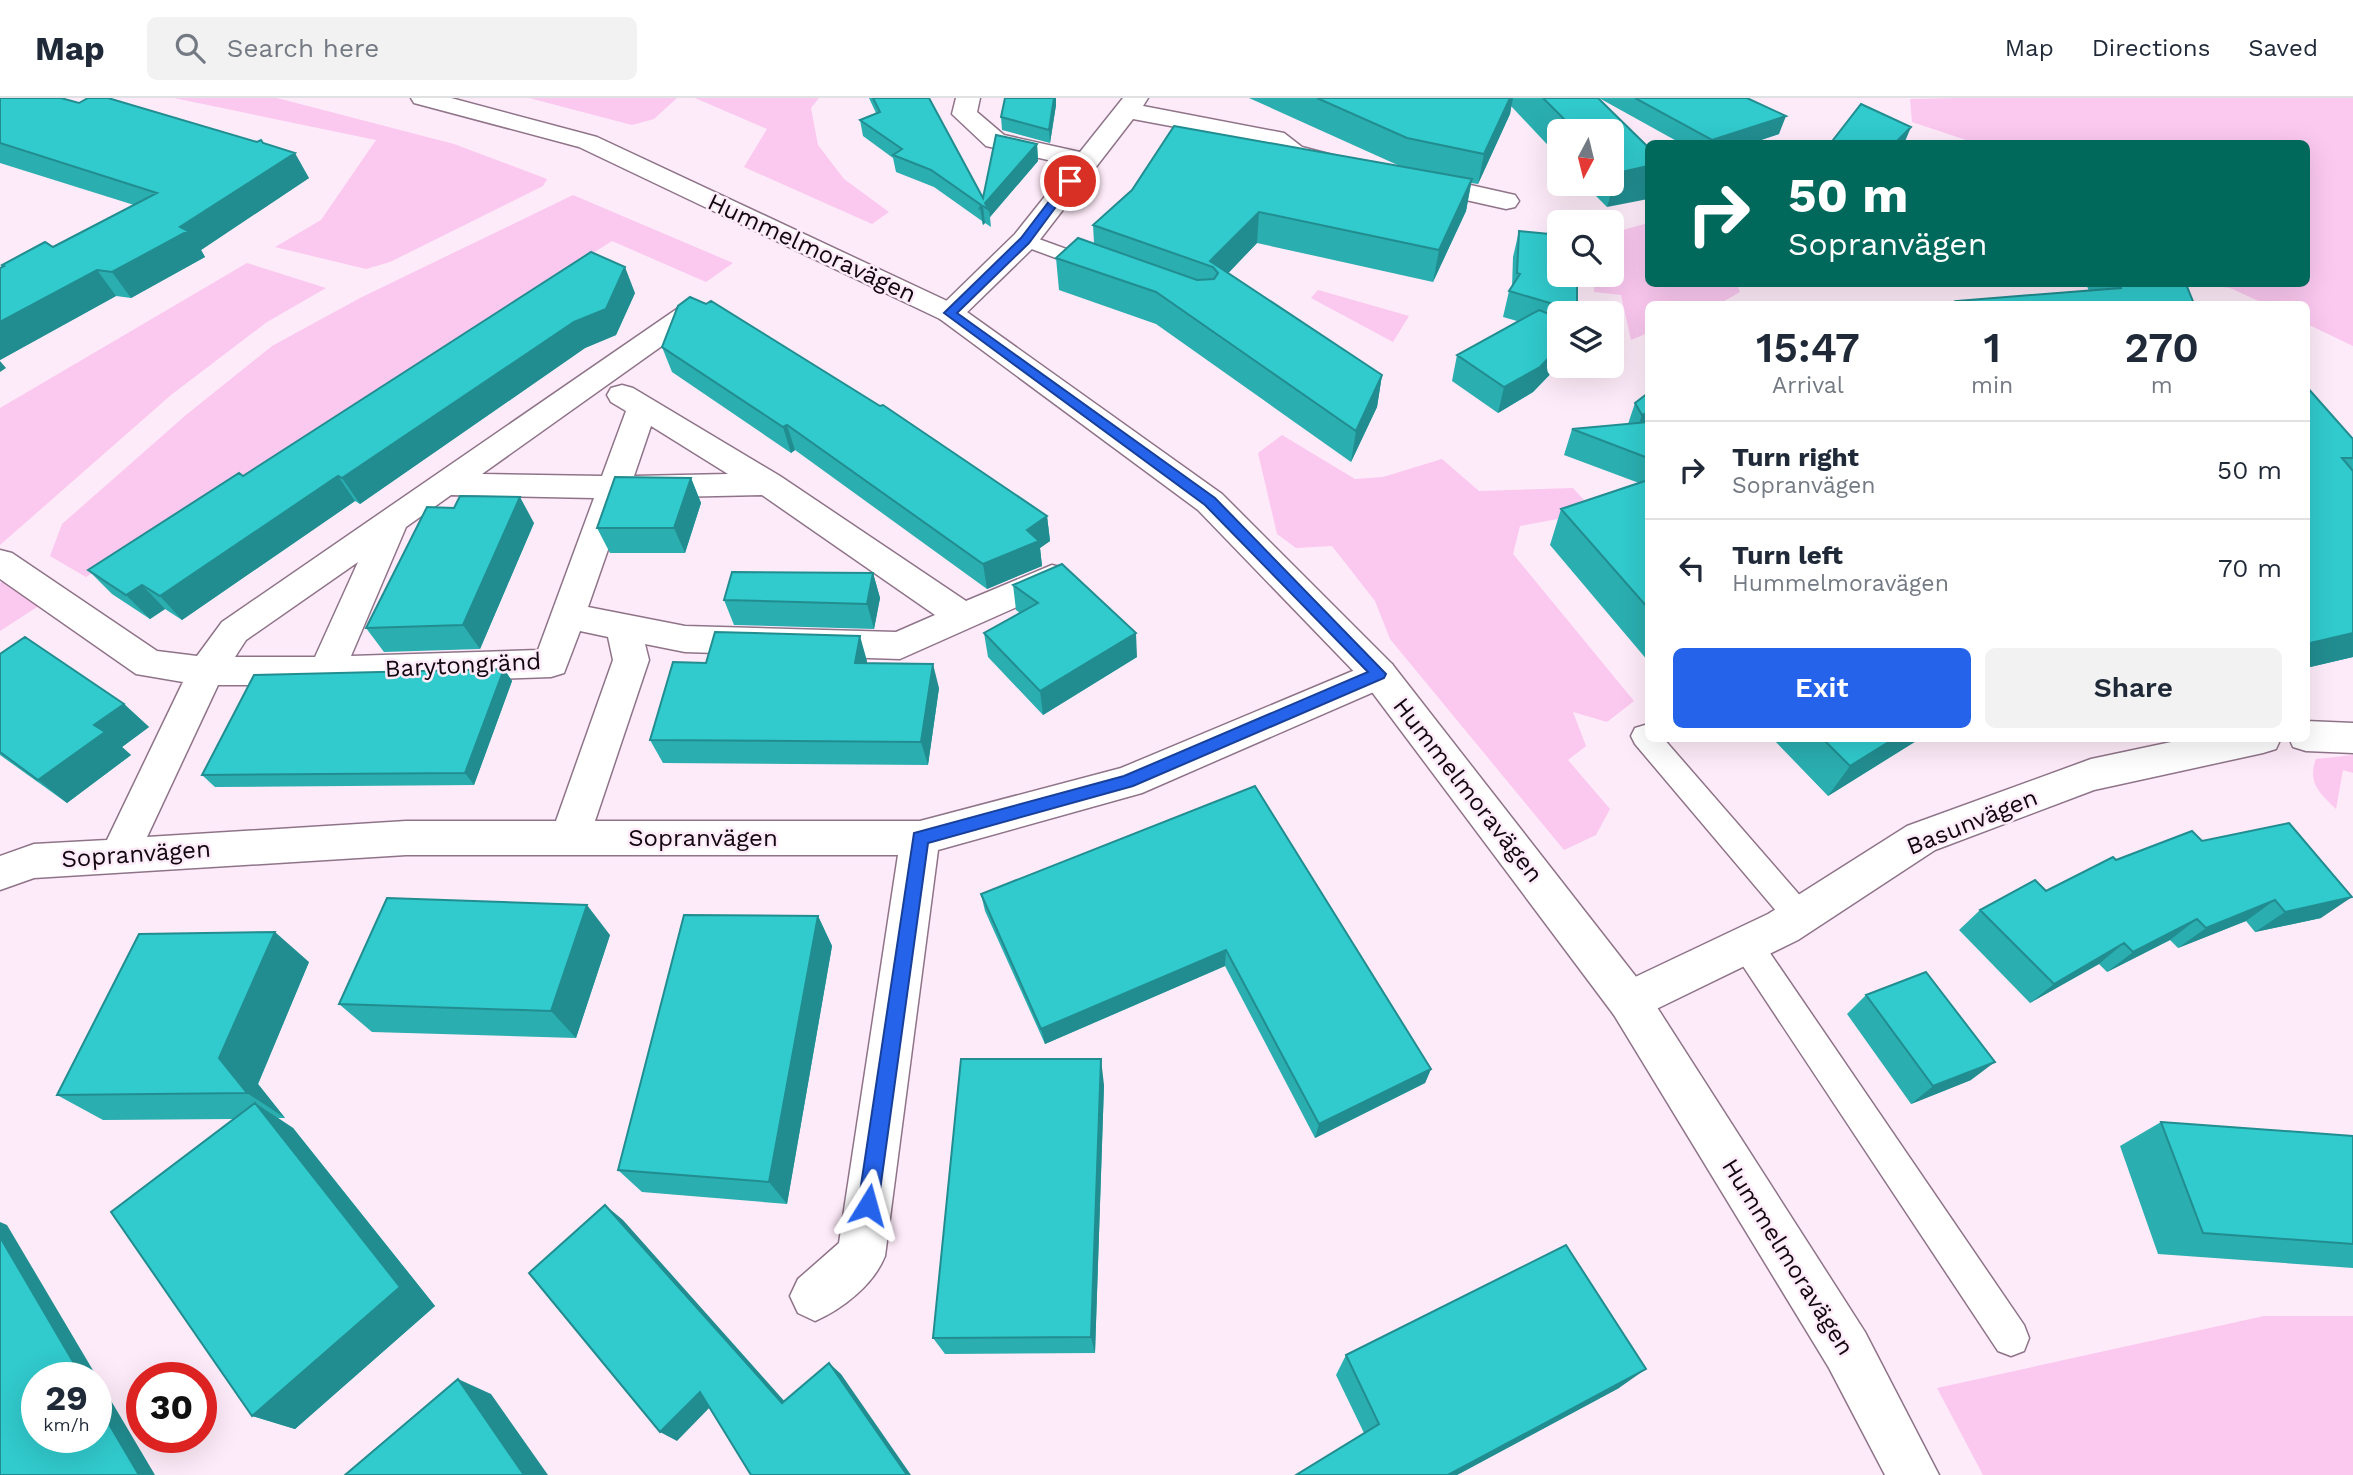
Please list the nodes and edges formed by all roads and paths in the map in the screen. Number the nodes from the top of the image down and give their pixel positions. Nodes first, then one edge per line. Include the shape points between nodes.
1 (424, 98) edge
2 (968, 98) edge
3 (1131, 104) edge
4 (1084, 161) junction
5 (1360, 168) edge
6 (1400, 177) edge
7 (1506, 201) dead end
8 (1025, 240) junction
9 (1115, 273) edge
10 (694, 310) edge
11 (950, 313) junction
12 (598, 377) junction
13 (642, 408) junction
14 (447, 484) junction
15 (769, 484) junction
16 (614, 487) junction
17 (391, 523) junction
18 (0, 562) edge
19 (1052, 577) edge
20 (568, 616) junction
21 (964, 617) junction
22 (623, 626) junction
23 (206, 671) junction
24 (327, 671) junction
25 (1379, 674) junction
26 (2310, 736) edge
27 (2353, 738) edge
28 (1649, 742) edge
29 (2244, 742) edge
30 (570, 838) junction
31 (920, 838) junction
32 (120, 855) junction
33 (0, 873) edge
34 (1799, 916) junction
35 (1746, 944) junction
36 (1629, 1001) junction
37 (815, 1296) dead end
38 (2011, 1338) dead end
39 (1913, 1475) edge

1 - 11 street, Hummelmoravägen via 588,142
2 - 4 street via 964,114 995,141
3 - 4 street
3 - 5 street via 1275,138 1293,153
4 - 8 street
6 - 7 street
8 - 9 lane
8 - 11 street
10 - 12 street
11 - 25 street, Hummelmoravägen via 1210,502
12 - 13 street
12 - 14 street
13 - 15 street
13 - 16 street, Barytongränd
14 - 16 street
14 - 17 street
15 - 16 street
15 - 21 street
16 - 20 street, Barytongränd
17 - 23 street via 234,631
17 - 24 street
18 - 23 street, Barytongränd via 149,664
19 - 21 street
20 - 22 street
20 - 24 street, Barytongränd via 551,663
21 - 22 street via 900,646 685,639
22 - 30 street via 631,660
23 - 24 street, Barytongränd
23 - 32 street
25 - 31 street, Sopranvägen via 1128,782
25 - 36 street, Hummelmoravägen
26 - 27 street
28 - 34 lane
29 - 34 street, Basunvägen via 2091,775 1921,838
30 - 31 street, Sopranvägen
30 - 32 street, Sopranvägen via 406,838
31 - 37 street via 861,1256
32 - 33 street, Sopranvägen via 34,861
34 - 35 street, Basunvägen
35 - 36 street, Basunvägen
35 - 38 lane
36 - 39 street, Hummelmoravägen via 1847,1350

